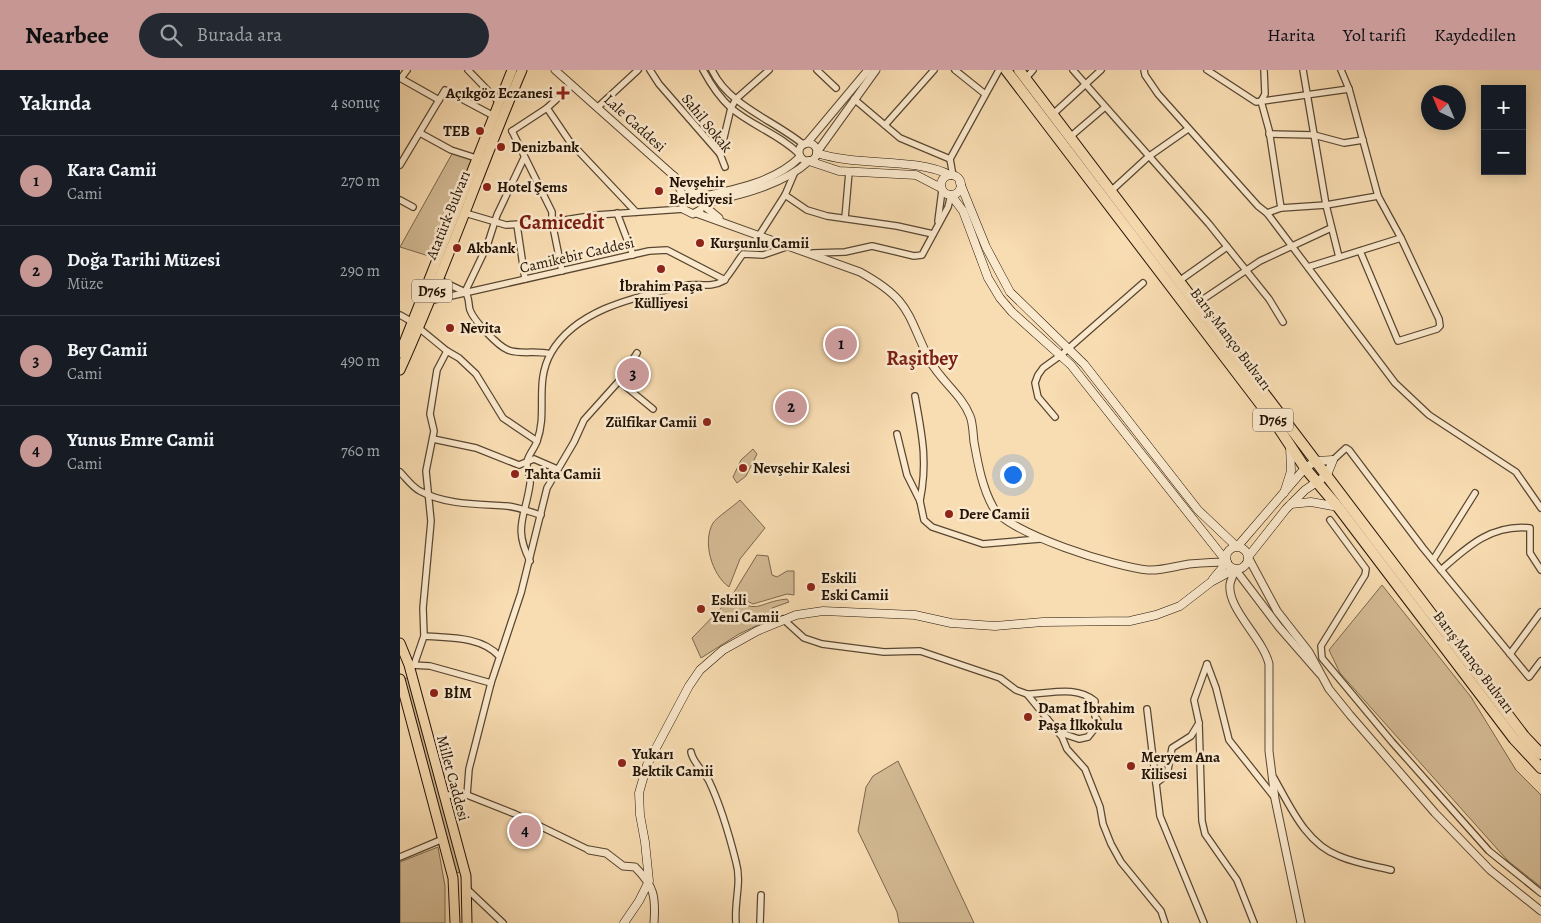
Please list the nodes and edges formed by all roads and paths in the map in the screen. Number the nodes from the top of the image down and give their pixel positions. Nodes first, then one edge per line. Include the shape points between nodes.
1 (407, 70) edge
2 (468, 70) edge
3 (512, 70) edge
4 (522, 70) edge
5 (555, 70) edge
6 (638, 70) edge
7 (650, 70) edge
8 (703, 70) edge
9 (712, 70) edge
10 (769, 70) edge
11 (817, 70) edge
12 (868, 70) edge
13 (876, 70) edge
14 (934, 70) edge
15 (955, 70) edge
16 (999, 70) edge
17 (1006, 70) edge
18 (1033, 70) edge
19 (1073, 70) edge
20 (1101, 70) edge
21 (1138, 70) edge
22 (1208, 70) edge
23 (1264, 70) edge
24 (1303, 70) edge
25 (1341, 70) edge
26 (1144, 73) edge
27 (1022, 74) edge
28 (400, 78) edge
29 (572, 85) junction
30 (1085, 85) junction
31 (836, 88) dead end
32 (1349, 89) junction
33 (985, 94) junction
34 (1307, 94) junction
35 (736, 99) junction
36 (854, 99) junction
37 (439, 100) junction
38 (498, 101) junction
39 (1261, 101) junction
40 (598, 107) junction
41 (1105, 107) junction
42 (547, 108) junction
43 (731, 108) junction
44 (492, 115) junction
45 (1052, 115) junction
46 (885, 125) junction
47 (498, 127) junction
48 (1188, 129) junction
49 (512, 131) junction
50 (420, 133) junction
51 (1269, 134) junction
52 (1314, 135) junction
53 (1070, 138) junction
54 (1363, 140) junction
55 (806, 144) junction
56 (817, 153) junction
57 (720, 154) junction
58 (800, 155) junction
59 (476, 158) junction
60 (524, 158) junction
61 (950, 158) junction
62 (1148, 158) junction
63 (809, 161) junction
64 (400, 165) edge
65 (725, 167) dead end
66 (849, 172) junction
67 (794, 174) junction
68 (674, 176) junction
69 (952, 176) junction
70 (960, 183) junction
71 (941, 189) junction
72 (1111, 191) junction
73 (785, 195) junction
74 (951, 195) junction
75 (1378, 196) junction
76 (684, 198) junction
77 (698, 198) junction
78 (400, 200) edge
79 (1326, 205) junction
80 (414, 207) dead end
81 (1282, 208) junction
82 (684, 209) junction
83 (460, 212) junction
84 (636, 212) junction
85 (696, 213) junction
86 (1267, 213) junction
87 (616, 214) junction
88 (845, 218) junction
89 (721, 220) junction
90 (552, 222) junction
91 (494, 223) junction
92 (517, 225) junction
93 (937, 226) junction
94 (1331, 228) junction
95 (760, 234) junction
96 (933, 234) junction
97 (1401, 238) junction
98 (789, 246) junction
99 (1227, 247) junction
100 (1293, 248) junction
101 (1360, 252) junction
102 (813, 253) junction
103 (633, 255) junction
104 (1338, 257) junction
105 (1308, 267) junction
106 (562, 271) junction
107 (1245, 271) junction
108 (437, 279) junction
109 (525, 279) junction
110 (725, 280) junction
111 (1179, 281) junction
112 (1143, 284) dead end
113 (465, 292) junction
114 (429, 301) junction
115 (1196, 304) junction
116 (400, 315) edge
117 (1283, 322) dead end
118 (416, 325) junction
119 (1069, 348) junction
120 (447, 351) junction
121 (400, 354) edge
122 (550, 354) junction
123 (637, 354) dead end
124 (1062, 355) junction
125 (400, 370) edge
126 (619, 381) junction
127 (915, 396) dead end
128 (653, 409) dead end
129 (1055, 417) dead end
130 (897, 434) dead end
131 (433, 439) junction
132 (537, 441) junction
133 (1290, 446) junction
134 (1333, 460) junction
135 (1316, 461) junction
136 (527, 462) junction
137 (1305, 468) junction
138 (556, 469) junction
139 (400, 472) edge
140 (1327, 475) junction
141 (1317, 483) junction
142 (1475, 493) dead end
143 (427, 494) junction
144 (1283, 496) junction
145 (920, 501) junction
146 (1291, 504) junction
147 (1338, 507) junction
148 (1541, 508) edge
149 (524, 510) junction
150 (541, 515) junction
151 (1330, 520) dead end
152 (1040, 539) junction
153 (1237, 547) junction
154 (1248, 557) junction
155 (1433, 560) junction
156 (530, 561) junction
157 (1227, 562) junction
158 (1235, 569) junction
159 (1442, 570) junction
160 (1541, 570) edge
161 (1211, 582) junction
162 (1541, 612) edge
163 (783, 619) junction
164 (424, 636) junction
165 (400, 643) edge
166 (1510, 654) junction
167 (499, 656) junction
168 (1541, 662) edge
169 (408, 665) edge
170 (1328, 667) junction
171 (1320, 674) junction
172 (400, 676) edge
173 (400, 679) edge
174 (491, 683) junction
175 (1027, 694) junction
176 (1146, 709) dead end
177 (1199, 723) junction
178 (1055, 729) junction
179 (691, 752) dead end
180 (1541, 754) edge
181 (1541, 768) edge
182 (1272, 776) junction
183 (1156, 783) junction
184 (443, 795) junction
185 (467, 795) junction
186 (1275, 799) junction
187 (443, 839) junction
188 (589, 850) joint
189 (400, 857) edge
190 (1391, 870) dead end
191 (466, 876) junction
192 (452, 878) junction
193 (649, 881) junction
194 (467, 889) junction
195 (454, 891) junction
196 (1541, 893) edge
197 (761, 895) dead end
198 (1541, 911) edge
199 (455, 923) edge
200 (467, 923) edge
201 (503, 923) edge
202 (624, 923) edge
203 (654, 923) edge
204 (736, 923) edge
205 (760, 923) edge
206 (1165, 923) edge
207 (1204, 923) edge
208 (1254, 923) edge
209 (1301, 923) edge

1 - 28 street
2 - 38 street
3 - 38 main road, Atatürk Bulvarı / D765
4 - 47 main road, Atatürk Bulvarı / D765
5 - 29 street, Lale Caddesi
6 - 40 street
7 - 57 street, Sahil Sokak
8 - 43 street
9 - 35 street
10 - 35 street
11 - 31 street
12 - 55 street
13 - 36 street
14 - 46 street
15 - 33 street
16 - 33 street
17 - 133 highway, Barış Manço Bulvarı / D765
18 - 27 street
19 - 30 street
20 - 30 street
21 - 26 street
22 - 39 street via 1247,98
23 - 39 street via 1265,94
24 - 34 street
25 - 32 street
26 - 48 street
27 - 45 highway, Barış Manço Bulvarı / D765
28 - 37 street
29 - 40 street, Lale Caddesi
29 - 42 street
30 - 41 street
30 - 45 street
32 - 34 street
32 - 54 street
33 - 61 street
34 - 39 street
34 - 52 street
35 - 43 street
35 - 55 street
36 - 46 street
36 - 56 street
37 - 44 street via 445,90
37 - 50 street
38 - 44 main road, Atatürk Bulvarı / D765
39 - 51 street
40 - 68 street, Lale Caddesi
41 - 53 street
41 - 62 street
42 - 49 street
42 - 84 street via 570,142
43 - 57 street
43 - 58 street via 786,141
44 - 59 main road, Atatürk Bulvarı / D765
45 - 53 highway, Barış Manço Bulvarı / D765
46 - 61 street via 900,138
47 - 49 street
47 - 83 main road, Atatürk Bulvarı / D765
48 - 62 street
48 - 86 street
49 - 60 street
50 - 59 street via 451,150
50 - 64 street
51 - 52 street
51 - 81 street
52 - 54 street via 1344,143
52 - 79 street
53 - 72 highway, Barış Manço Bulvarı / D765
54 - 75 street
55 - 56 street via 814,146
55 - 58 street
56 - 63 street
56 - 69 main road via 847,161 926,167
57 - 65 street, Sahil Sokak
58 - 63 street
58 - 77 street via 786,170 773,177
59 - 83 main road, Atatürk Bulvarı / D765
60 - 90 street via 552,212
60 - 91 street
61 - 69 street
62 - 72 street
62 - 99 street
63 - 66 main road
63 - 67 street
66 - 71 main road via 916,175
66 - 88 street
67 - 73 street
67 - 77 street via 782,180
68 - 76 street
68 - 77 street, Lale Caddesi
69 - 70 main road
69 - 71 main road via 942,179
70 - 74 main road via 959,190
70 - 119 main road via 986,247 1010,292
71 - 74 main road
71 - 93 street
72 - 111 highway, Barış Manço Bulvarı / D765
73 - 88 street via 808,210
73 - 95 street
74 - 93 street
74 - 124 main road via 963,212 988,278 1000,298
75 - 79 street
75 - 97 street
76 - 77 street
76 - 82 street
77 - 85 street
77 - 89 street, Lale Caddesi
78 - 80 street
79 - 81 street
79 - 94 street
81 - 86 street
82 - 84 street
82 - 85 street
83 - 91 street
83 - 108 main road, Atatürk Bulvarı / D765
83 - 118 main road, Atatürk Bulvarı / D765
84 - 87 street
85 - 89 street
86 - 100 street
87 - 90 street
87 - 103 street
88 - 96 street
89 - 95 street
90 - 92 street
90 - 106 street
91 - 92 street
91 - 113 street
92 - 109 street
93 - 96 street
94 - 100 street
94 - 104 street
95 - 98 street
96 - 102 street via 922,255 872,246 845,252
97 - 101 street
97 - 101 street via 1440,323 1438,329 1428,333 1398,342
98 - 102 street
98 - 110 street via 763,254 743,254
99 - 107 street
99 - 111 street
100 - 105 street
100 - 107 street via 1260,261
101 - 104 street
102 - 152 street via 860,272 901,300 936,371 971,417 979,468 993,508 1006,521
103 - 106 street, Camikebir Caddesi
103 - 110 street, Camikebir Caddesi via 667,250
104 - 105 street
105 - 148 street via 1395,383 1428,415 1516,472
106 - 109 street, Camikebir Caddesi
107 - 115 street
107 - 117 street via 1270,299
108 - 113 street
108 - 114 main road, Atatürk Bulvarı / D765
109 - 113 street, Camikebir Caddesi
110 - 122 street via 713,286 684,285 612,305 564,334
111 - 115 highway, Barış Manço Bulvarı / D765
112 - 119 street
113 - 114 street, Camikebir Caddesi
113 - 122 street via 471,312 499,344 509,351
114 - 118 main road, Atatürk Bulvarı / D765
115 - 135 highway, Barış Manço Bulvarı / D765
116 - 118 street
118 - 120 street
118 - 121 main road, Atatürk Bulvarı / D765
118 - 125 main road, Atatürk Bulvarı / D765
119 - 124 street
119 - 153 main road via 1198,510
120 - 131 street via 437,370 434,385 430,414
120 - 132 street via 476,374 503,418
122 - 132 street via 542,376 541,426
123 - 126 street
124 - 129 street via 1044,368 1035,383 1038,397
124 - 157 main road
126 - 128 street
126 - 138 street via 584,420
127 - 145 street via 925,475
130 - 145 street via 907,475
131 - 136 street via 476,448 519,465
131 - 143 street via 426,471
132 - 136 street
133 - 137 highway, Barış Manço Bulvarı / D765
133 - 144 main road via 1291,471
134 - 135 main road
134 - 140 main road
134 - 155 street via 1346,448 1349,450
135 - 137 main road
135 - 140 highway, Barış Manço Bulvarı / D765
136 - 138 street via 534,459
136 - 149 street via 530,482
137 - 141 highway, Barış Manço Bulvarı / D765
137 - 144 main road
138 - 150 street via 547,488
139 - 143 street via 418,490
140 - 141 main road
140 - 180 highway, Barış Manço Bulvarı / D765 via 1524,736
141 - 146 main road
141 - 147 highway, Barış Manço Bulvarı / D765
142 - 155 street
143 - 149 street via 461,503
143 - 164 street via 431,521 423,608
144 - 153 main road
145 - 152 street via 924,520 932,527 951,534 983,544
146 - 147 main road via 1311,502
146 - 154 main road via 1269,527
147 - 181 highway, Barış Manço Bulvarı / D765 via 1514,740
149 - 150 street
149 - 156 street via 520,532
150 - 156 street
151 - 170 street via 1366,569 1321,646 1322,658
152 - 157 street via 1121,566 1150,571
153 - 154 main road via 1246,551
153 - 157 main road via 1228,552
154 - 158 main road via 1245,566
154 - 171 street via 1268,596 1309,652
155 - 159 street
156 - 167 street
157 - 158 main road
157 - 161 main road
158 - 161 main road
158 - 171 street
158 - 182 street via 1230,585 1232,594 1240,613 1266,651
159 - 160 street via 1467,547 1488,534 1520,527 1530,528 1530,553
159 - 166 street
161 - 163 main road via 1180,606 1130,621 995,626 951,623 915,615 823,611
162 - 166 street
163 - 175 street via 804,638 822,644 884,652 920,651 1000,678
163 - 193 main road via 723,650 700,670 647,765 639,793
164 - 167 street via 473,640
164 - 169 street
165 - 169 main road, Millet Caddesi
166 - 168 street via 1529,677
167 - 174 street
169 - 172 street
169 - 174 street via 430,666
169 - 184 main road, Millet Caddesi
170 - 171 street
170 - 196 street via 1489,851
171 - 198 street via 1350,715 1435,813 1490,870
173 - 187 main road, Millet Caddesi
174 - 185 street via 469,769
175 - 178 street
175 - 178 street via 1072,690 1095,701 1095,716 1099,723 1088,737 1079,739
176 - 183 street
177 - 183 street via 1191,736 1172,748 1167,775
177 - 186 street via 1194,700 1207,664 1229,740
177 - 208 street via 1205,834 1237,880
178 - 206 street via 1091,782 1103,824 1121,862 1156,905
179 - 204 street via 693,760 709,781 736,861 740,878
182 - 186 street
182 - 190 street via 1300,822 1326,849 1339,856
183 - 207 street via 1160,816
184 - 185 street
184 - 191 main road, Millet Caddesi
185 - 188 street
186 - 209 street
187 - 189 street
187 - 192 main road, Millet Caddesi
188 - 193 street via 606,853 623,866 635,867
191 - 192 main road
191 - 194 main road, Millet Caddesi
192 - 195 main road, Millet Caddesi
193 - 202 main road
193 - 203 street via 655,901
194 - 195 main road via 460,893
194 - 200 main road, Millet Caddesi
194 - 201 street
195 - 199 main road, Millet Caddesi
197 - 205 street

